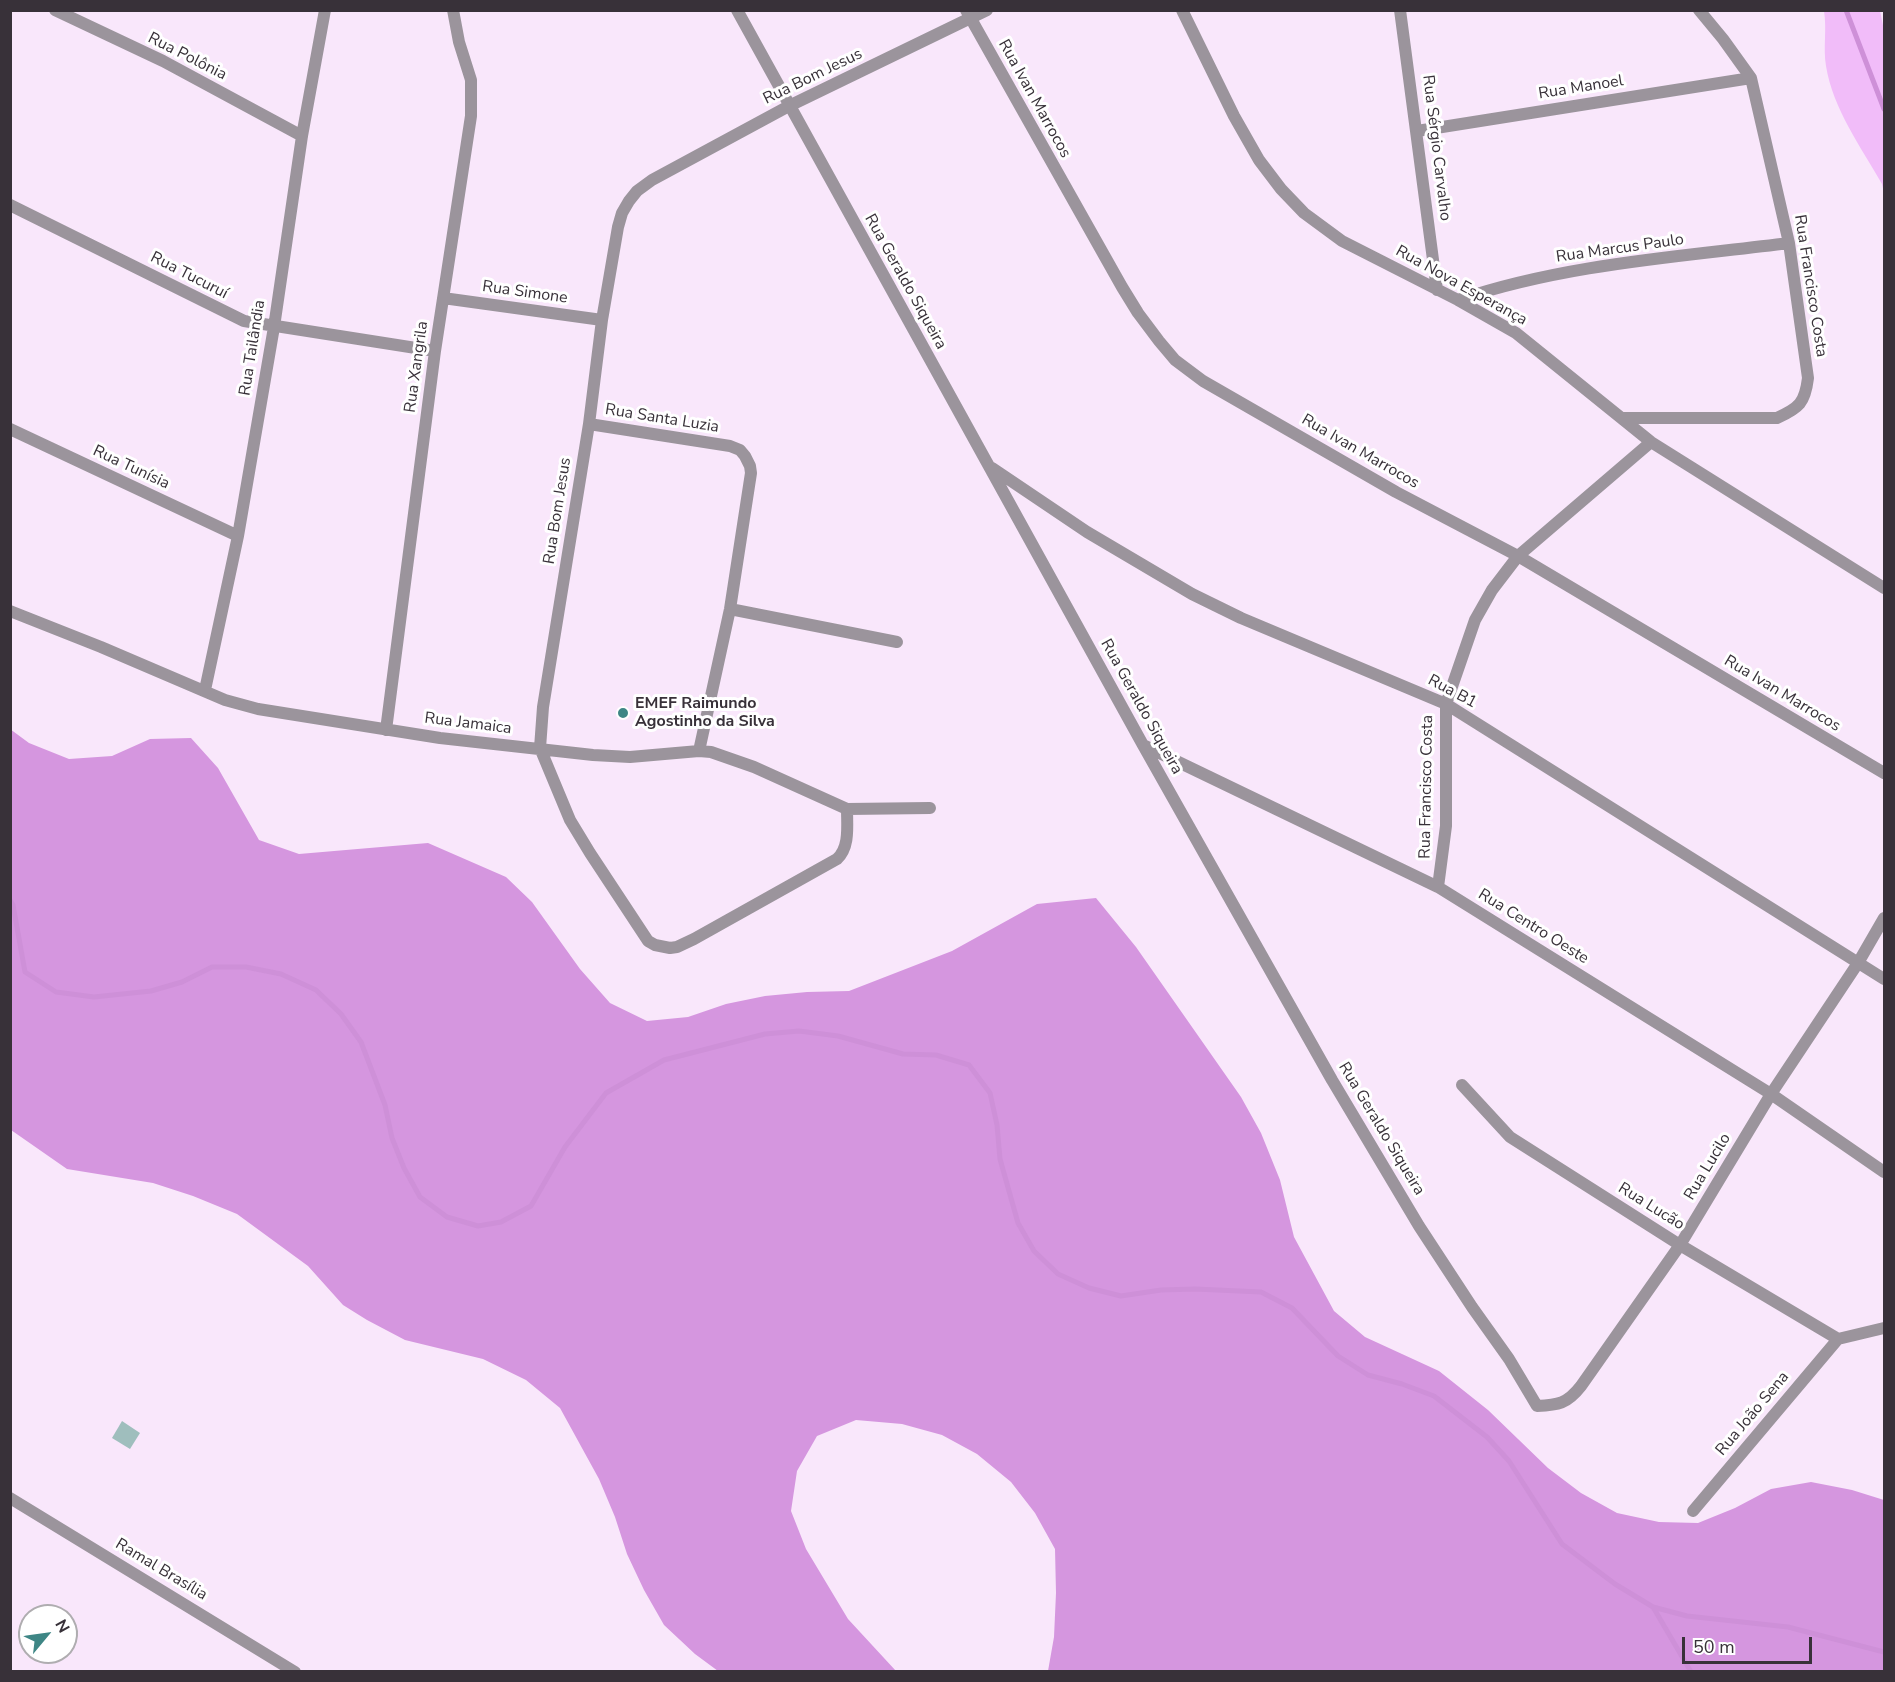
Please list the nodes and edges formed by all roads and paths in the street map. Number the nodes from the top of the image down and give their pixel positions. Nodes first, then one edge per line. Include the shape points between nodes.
1 (55, 10) edge
2 (325, 10) edge
3 (453, 10) edge
4 (737, 10) edge
5 (987, 10) edge
6 (1182, 10) edge
7 (1401, 10) edge
8 (1699, 10) edge
9 (968, 15) edge
10 (1751, 78) junction
11 (789, 106) junction
12 (1417, 131) junction
13 (302, 136) junction
14 (10, 205) edge
15 (1789, 243) junction
16 (1437, 290) junction
17 (443, 298) junction
18 (1458, 300) junction
19 (602, 320) junction
20 (274, 327) junction
21 (435, 351) junction
22 (1622, 418) junction
23 (589, 424) junction
24 (10, 429) edge
25 (1651, 442) junction
26 (988, 465) junction
27 (238, 536) junction
28 (1518, 556) junction
29 (1884, 588) edge
30 (730, 609) junction
31 (10, 611) edge
32 (897, 642) dead end
33 (205, 690) junction
34 (1446, 704) junction
35 (386, 730) junction
36 (1143, 745) junction
37 (540, 748) junction
38 (699, 751) junction
39 (1884, 773) edge
40 (930, 808) dead end
41 (847, 809) junction
42 (1438, 887) junction
43 (1884, 918) edge
44 (1858, 963) junction
45 (1884, 979) edge
46 (1462, 1085) dead end
47 (1771, 1094) junction
48 (1884, 1172) edge
49 (1680, 1245) junction
50 (1884, 1328) edge
51 (1838, 1339) junction
52 (1537, 1406) joint
53 (10, 1498) edge
54 (1693, 1511) dead end
55 (295, 1671) edge

1 - 13 street, Rua Polônia via 163,61
2 - 13 street, Rua Tailândia
3 - 17 street, Rua Xangrila via 471,80 471,116
4 - 11 street, Rua Geraldo Siqueira
5 - 9 street, Rua Bom Jesus
6 - 16 street, Rua Nova Esperança via 1234,116 1281,189 1304,213 1342,241
7 - 12 street, Rua Sérgio Carvalho
8 - 10 street, Rua Francisco Costa
9 - 11 street, Rua Bom Jesus
9 - 28 street, Rua Ivan Marrocos via 1122,287 1175,360 1247,407
10 - 12 street, Rua Manoel
10 - 15 street, Rua Francisco Costa
11 - 19 street, Rua Bom Jesus via 637,191 622,213
11 - 26 street, Rua Geraldo Siqueira
12 - 16 street, Rua Sérgio Carvalho
13 - 20 street, Rua Tailândia
14 - 20 street, Rua Tucuruí via 228,314
15 - 18 street, Rua Marcus Paulo via 1518,281
15 - 22 street, Rua Francisco Costa via 1808,378 1806,396 1794,410 1777,418
16 - 18 street, Rua Nova Esperança
17 - 19 street, Rua Simone
17 - 21 street, Rua Xangrila
18 - 22 street, Rua Nova Esperança via 1516,333
19 - 23 street, Rua Bom Jesus
20 - 21 street, Rua Tucuruí
20 - 27 street, Rua Tailândia
21 - 35 street, Rua Xangrila
22 - 25 street, Rua Nova Esperança
23 - 30 street, Rua Santa Luzia via 730,446 745,456 751,473
23 - 37 street, Rua Bom Jesus via 543,707
24 - 27 street, Rua Tunísia
25 - 28 street, Rua Francisco Costa
25 - 29 street, Rua Nova Esperança
26 - 34 street, Rua B1 via 1087,532 1192,594
26 - 36 street, Rua Geraldo Siqueira
27 - 33 street, Rua Tailândia
28 - 34 street, Rua Francisco Costa via 1475,620
28 - 39 street, Rua Ivan Marrocos
30 - 32 street
30 - 38 street
31 - 33 street, Rua Jamaica
33 - 35 street, Rua Jamaica via 243,706
34 - 42 street, Rua Francisco Costa via 1446,826
34 - 44 street, Rua B1
35 - 37 street, Rua Jamaica
36 - 42 street, Rua Centro Oeste
36 - 52 street, Rua Geraldo Siqueira via 1413,1217
37 - 38 street, Rua Jamaica via 630,757
37 - 41 street, Rua Bom Jesus via 566,811 590,853 641,932 660,947 677,947 694,939 837,860 845,845
38 - 41 street, Rua Jamaica via 726,757
40 - 41 street, Rua Jamaica
42 - 47 street, Rua Centro Oeste
43 - 44 street, Rua Lucilo
44 - 45 street, Rua B1
44 - 47 street, Rua Lucilo
46 - 49 street, Rua Lucão via 1510,1137
47 - 48 street, Rua Centro Oeste
47 - 49 street, Rua Lucilo
49 - 51 street, Rua Lucão
49 - 52 street, Rua Lucilo via 1574,1394 1555,1406
50 - 51 street
51 - 54 street, Rua João Sena
53 - 55 street, Ramal Brasília

